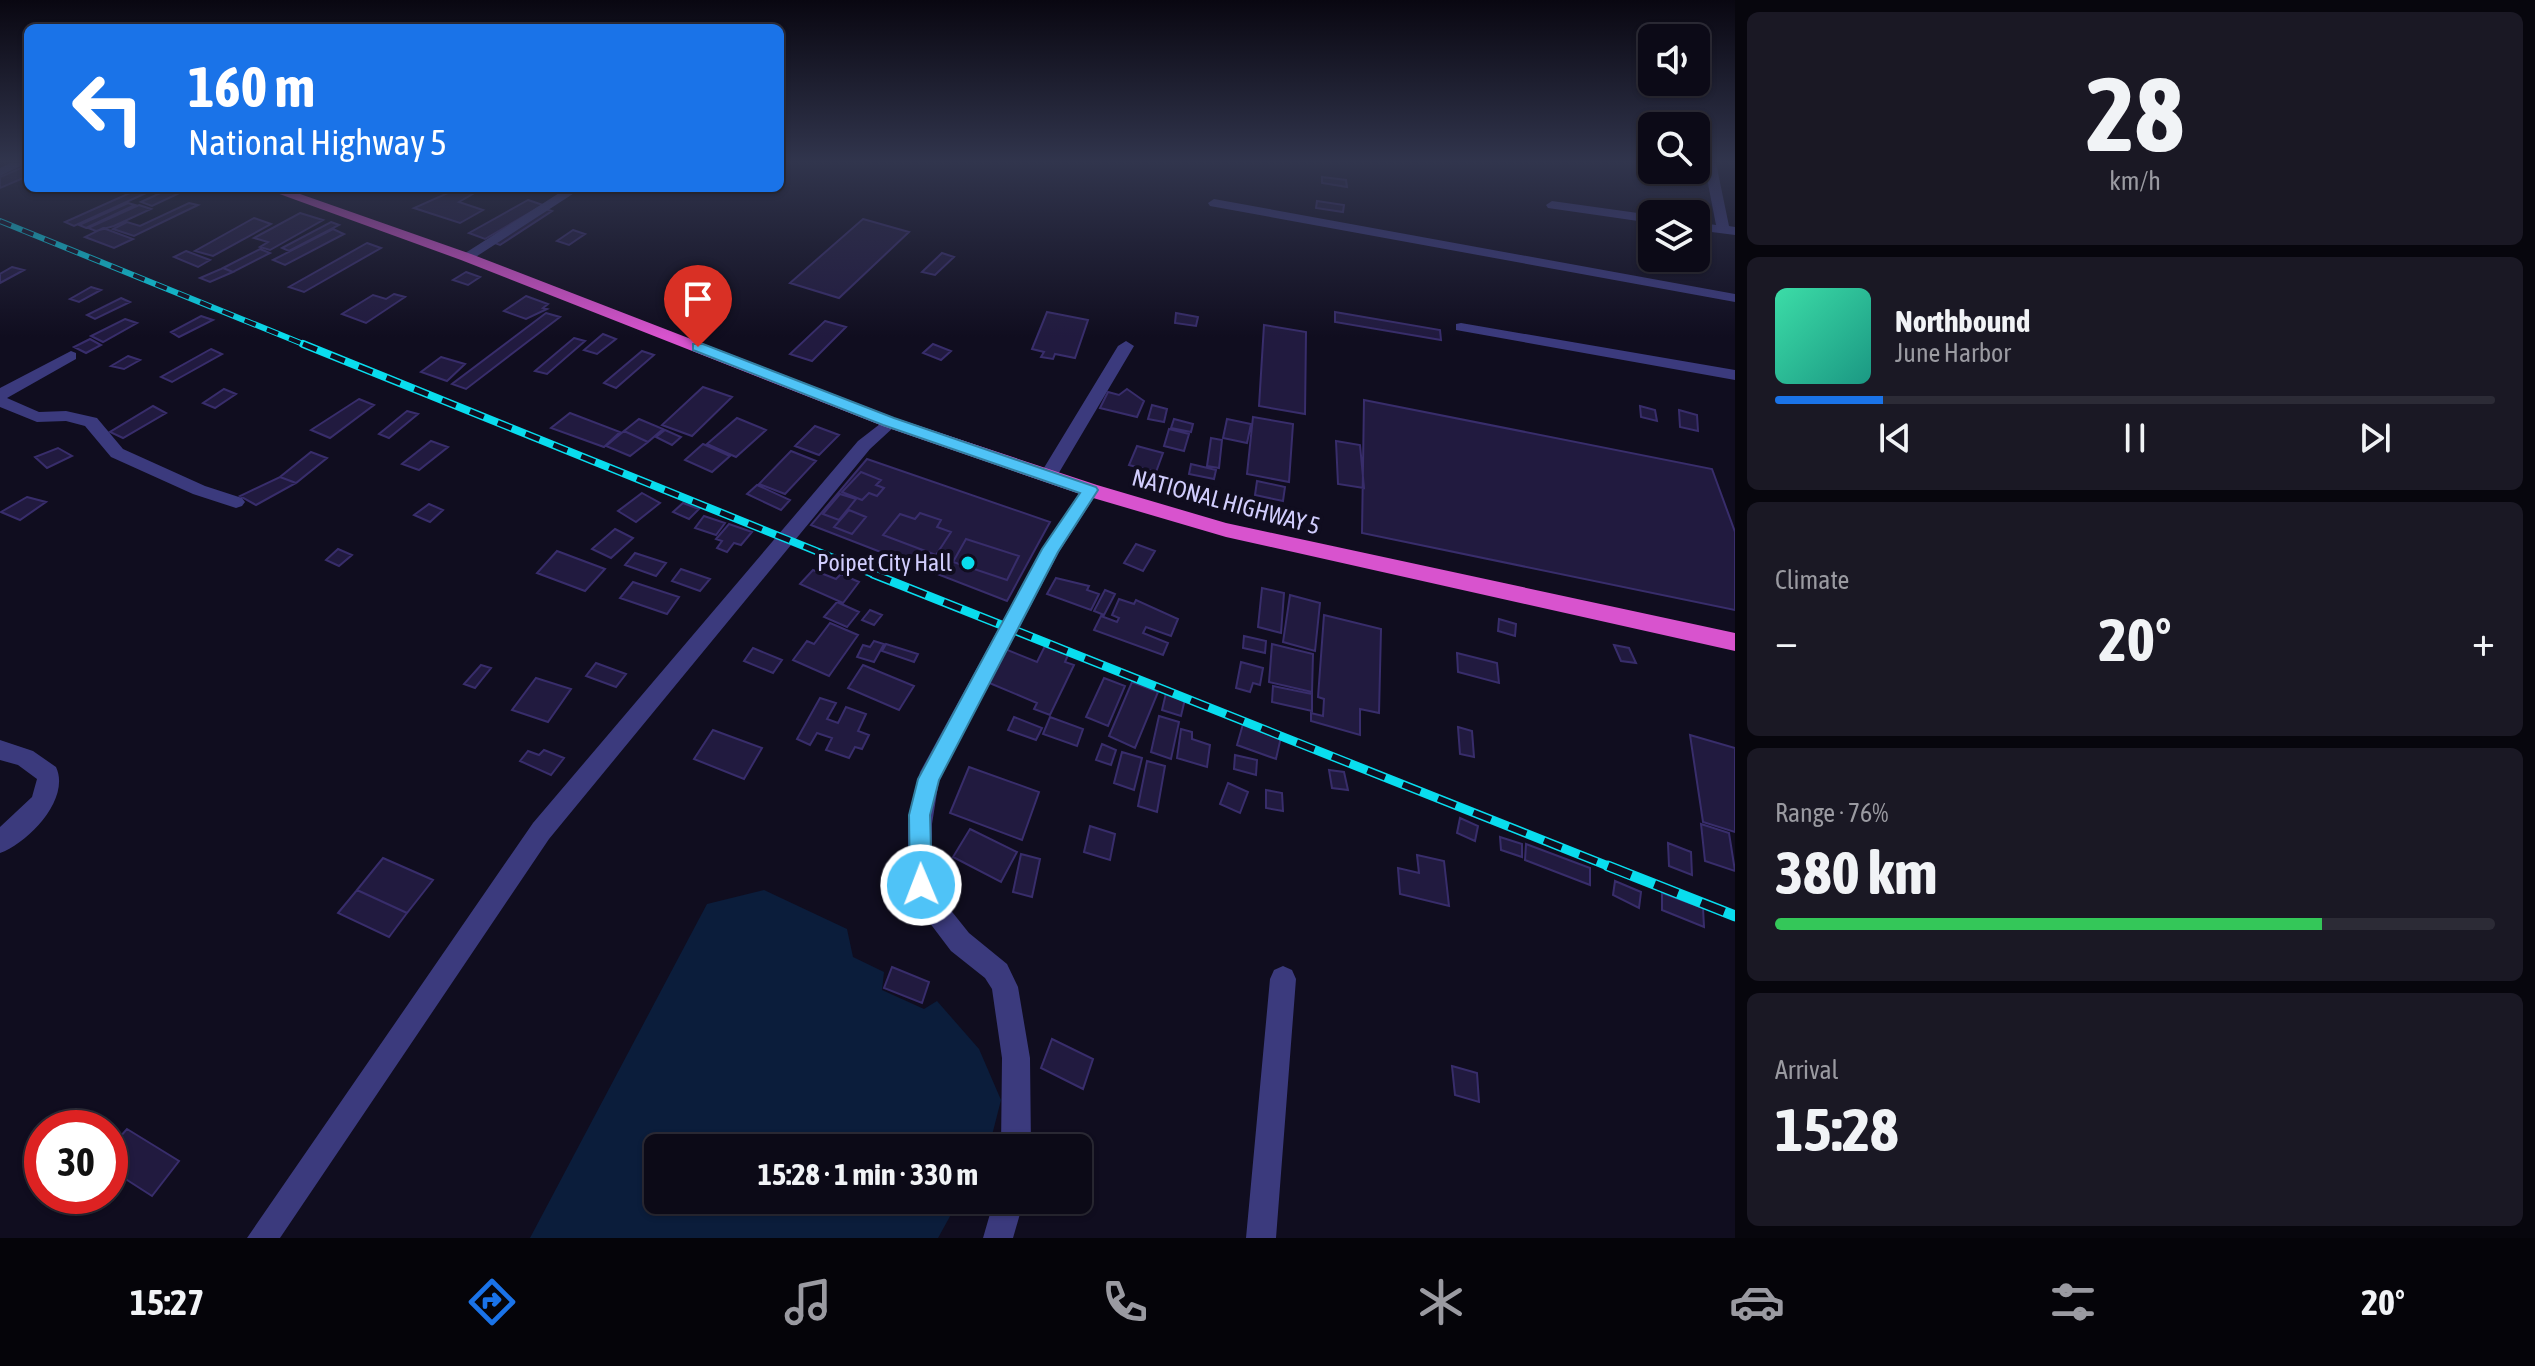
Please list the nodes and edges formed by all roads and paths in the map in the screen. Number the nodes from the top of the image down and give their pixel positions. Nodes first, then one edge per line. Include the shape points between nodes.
1 (363, 221) edge
2 (524, 221) edge
3 (1311, 221) edge
4 (466, 257) junction
5 (1735, 298) edge
6 (1461, 327) dead end
7 (1126, 346) dead end
8 (71, 356) dead end
9 (1735, 375) edge
10 (0, 398) edge
11 (889, 422) junction
12 (1048, 476) junction
13 (1090, 490) junction
14 (236, 502) dead end
15 (1735, 642) edge
16 (0, 750) edge
17 (0, 842) edge
18 (1283, 979) dead end
19 (1018, 1134) edge
20 (1005, 1214) edge
21 (262, 1238) edge
22 (998, 1238) edge
23 (1261, 1238) edge

1 - 4 highway, NATIONAL HIGHWAY 5
2 - 4 street
3 - 5 street
4 - 11 highway, NATIONAL HIGHWAY 5
6 - 9 street
7 - 12 street
8 - 10 street
10 - 14 street via 37,417 91,422 117,453
11 - 12 highway, NATIONAL HIGHWAY 5
11 - 21 street via 864,445 541,831
12 - 13 highway, NATIONAL HIGHWAY 5
13 - 15 highway, NATIONAL HIGHWAY 5 via 1226,530
13 - 19 street via 1051,549 928,779 919,815 921,885 936,916 999,974 1015,1058
16 - 17 street via 25,758 48,774 49,786 32,815
18 - 23 street
20 - 22 street

